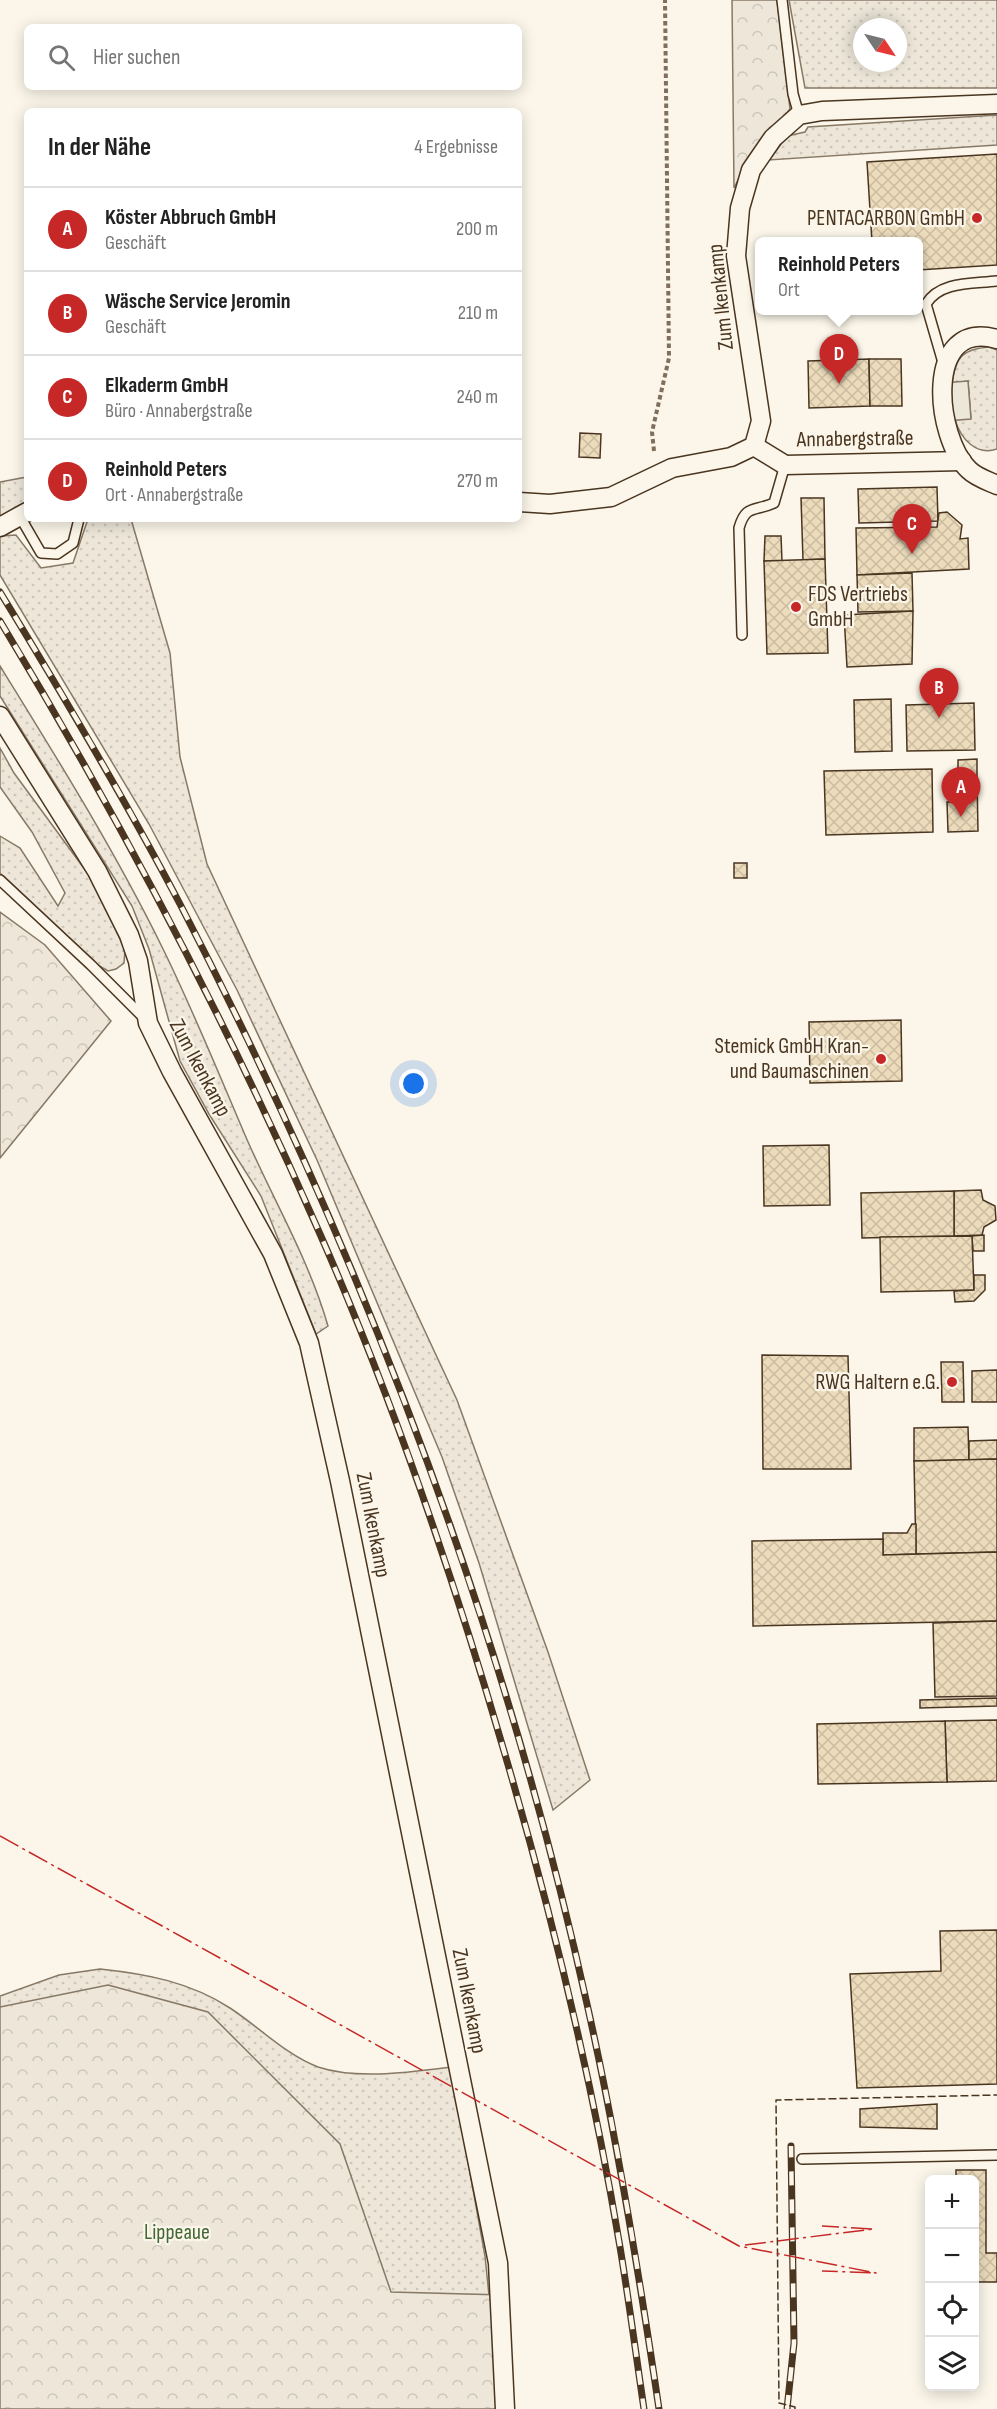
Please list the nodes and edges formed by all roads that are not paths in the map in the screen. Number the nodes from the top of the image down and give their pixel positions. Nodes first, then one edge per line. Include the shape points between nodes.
1 (782, 0) edge
2 (997, 104) edge
3 (799, 115) junction
4 (997, 281) edge
5 (997, 339) edge
6 (944, 366) junction
7 (754, 446) junction
8 (962, 461) junction
9 (785, 465) junction
10 (997, 486) edge
11 (522, 502) edge
12 (23, 514) edge
13 (27, 522) edge
14 (78, 522) edge
15 (0, 527) edge
16 (742, 635) dead end
17 (0, 716) edge
18 (0, 880) edge
19 (148, 1023) junction
20 (997, 2155) edge
21 (802, 2159) dead end
22 (505, 2409) edge

1 - 3 lane
2 - 3 street
3 - 7 street, Zum Ikenkamp via 773,138 751,170 740,208 736,256 761,421
4 - 6 lane via 946,287 932,293 926,304
5 - 6 street via 964,340
6 - 8 street, Annabergstraße via 946,427
7 - 9 street, Annabergstraße
7 - 11 street via 723,459 672,468 611,497 550,504
8 - 9 street, Annabergstraße
8 - 10 street, Annabergstraße
9 - 16 lane via 774,502 748,510 739,528
12 - 15 street
13 - 14 lane via 41,553 57,554 73,543
17 - 19 street, Zum Ikenkamp via 98,871 129,935 138,961
18 - 19 lane
19 - 22 street, Zum Ikenkamp via 273,1254 309,1343 498,2263
20 - 21 lane

